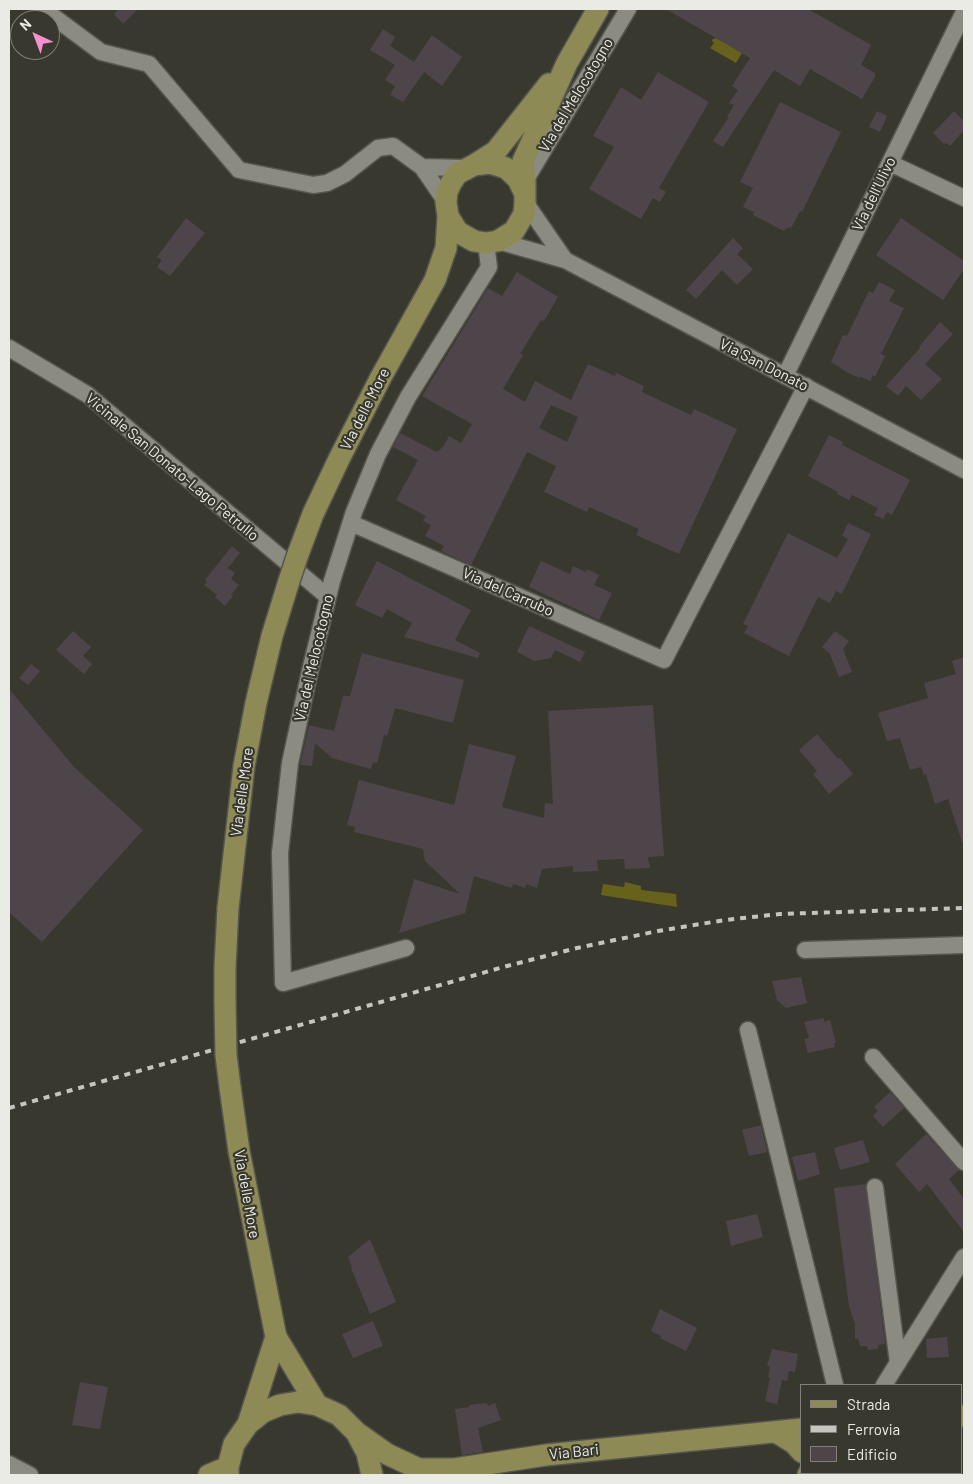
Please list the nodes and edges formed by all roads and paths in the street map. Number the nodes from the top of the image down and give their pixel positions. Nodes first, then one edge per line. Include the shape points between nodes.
1 (43, 9) edge
2 (598, 9) edge
3 (628, 9) edge
4 (964, 12) edge
5 (567, 63) junction
6 (890, 163) junction
7 (422, 166) junction
8 (470, 167) junction
9 (525, 192) junction
10 (964, 198) edge
11 (447, 209) junction
12 (486, 242) junction
13 (564, 260) junction
14 (435, 280) junction
15 (9, 348) edge
16 (785, 376) junction
17 (806, 386) junction
18 (964, 470) edge
19 (351, 523) junction
20 (328, 597) junction
21 (964, 945) edge
22 (406, 948) dead end
23 (805, 950) dead end
24 (748, 1030) dead end
25 (873, 1058) dead end
26 (964, 1162) edge
27 (875, 1188) dead end
28 (964, 1257) edge
29 (276, 1338) junction
30 (898, 1363) junction
31 (835, 1384) edge
32 (885, 1384) edge
33 (317, 1405) junction
34 (248, 1424) junction
35 (800, 1429) edge
36 (356, 1432) junction
37 (776, 1432) junction
38 (800, 1450) edge
39 (9, 1464) edge
40 (222, 1473) edge
41 (370, 1473) edge
42 (30, 1475) edge

1 - 7 street via 101,52 149,64 239,170 314,185 327,183 345,174 378,148 393,146
2 - 5 main road
3 - 9 street, Via del Melocotogno
4 - 6 street, Via dell'Ulivo
5 - 8 main road via 496,151
5 - 9 main road via 523,161
6 - 10 street
6 - 16 street, Via dell'Ulivo
7 - 8 street
7 - 11 street
8 - 9 main road via 490,163 506,168 518,179
8 - 11 main road via 451,182
9 - 12 main road via 524,214 514,231
9 - 13 street
11 - 12 main road via 458,232
11 - 14 main road via 446,248
12 - 13 street
12 - 14 main road via 456,257
12 - 19 street, Via del Melocotogno via 489,267 408,396 378,454
13 - 16 street, Via San Donato
14 - 29 main road, Via delle More, bridge via 339,459 298,554 272,636 244,766 228,908 226,1055 239,1151
15 - 20 street, Vicinale San Donato-Lago Petrullo via 88,395
16 - 17 street, Via San Donato
17 - 18 street, Via San Donato
17 - 19 street, Via del Carrubo via 664,660
19 - 20 street, Via del Melocotogno
20 - 22 street, Via del Melocotogno via 290,763 281,844 283,983
21 - 23 street
24 - 31 street
25 - 26 street
27 - 30 street
28 - 30 street
29 - 33 main road
29 - 34 main road
30 - 32 street
33 - 34 main road via 298,1402 280,1405 262,1412
33 - 36 main road via 339,1415
34 - 40 main road via 234,1444
35 - 37 main road, Via Bari
36 - 37 main road, Via Bari via 386,1454 420,1468 454,1469 546,1455
36 - 41 main road via 367,1453
37 - 38 main road
39 - 42 street

